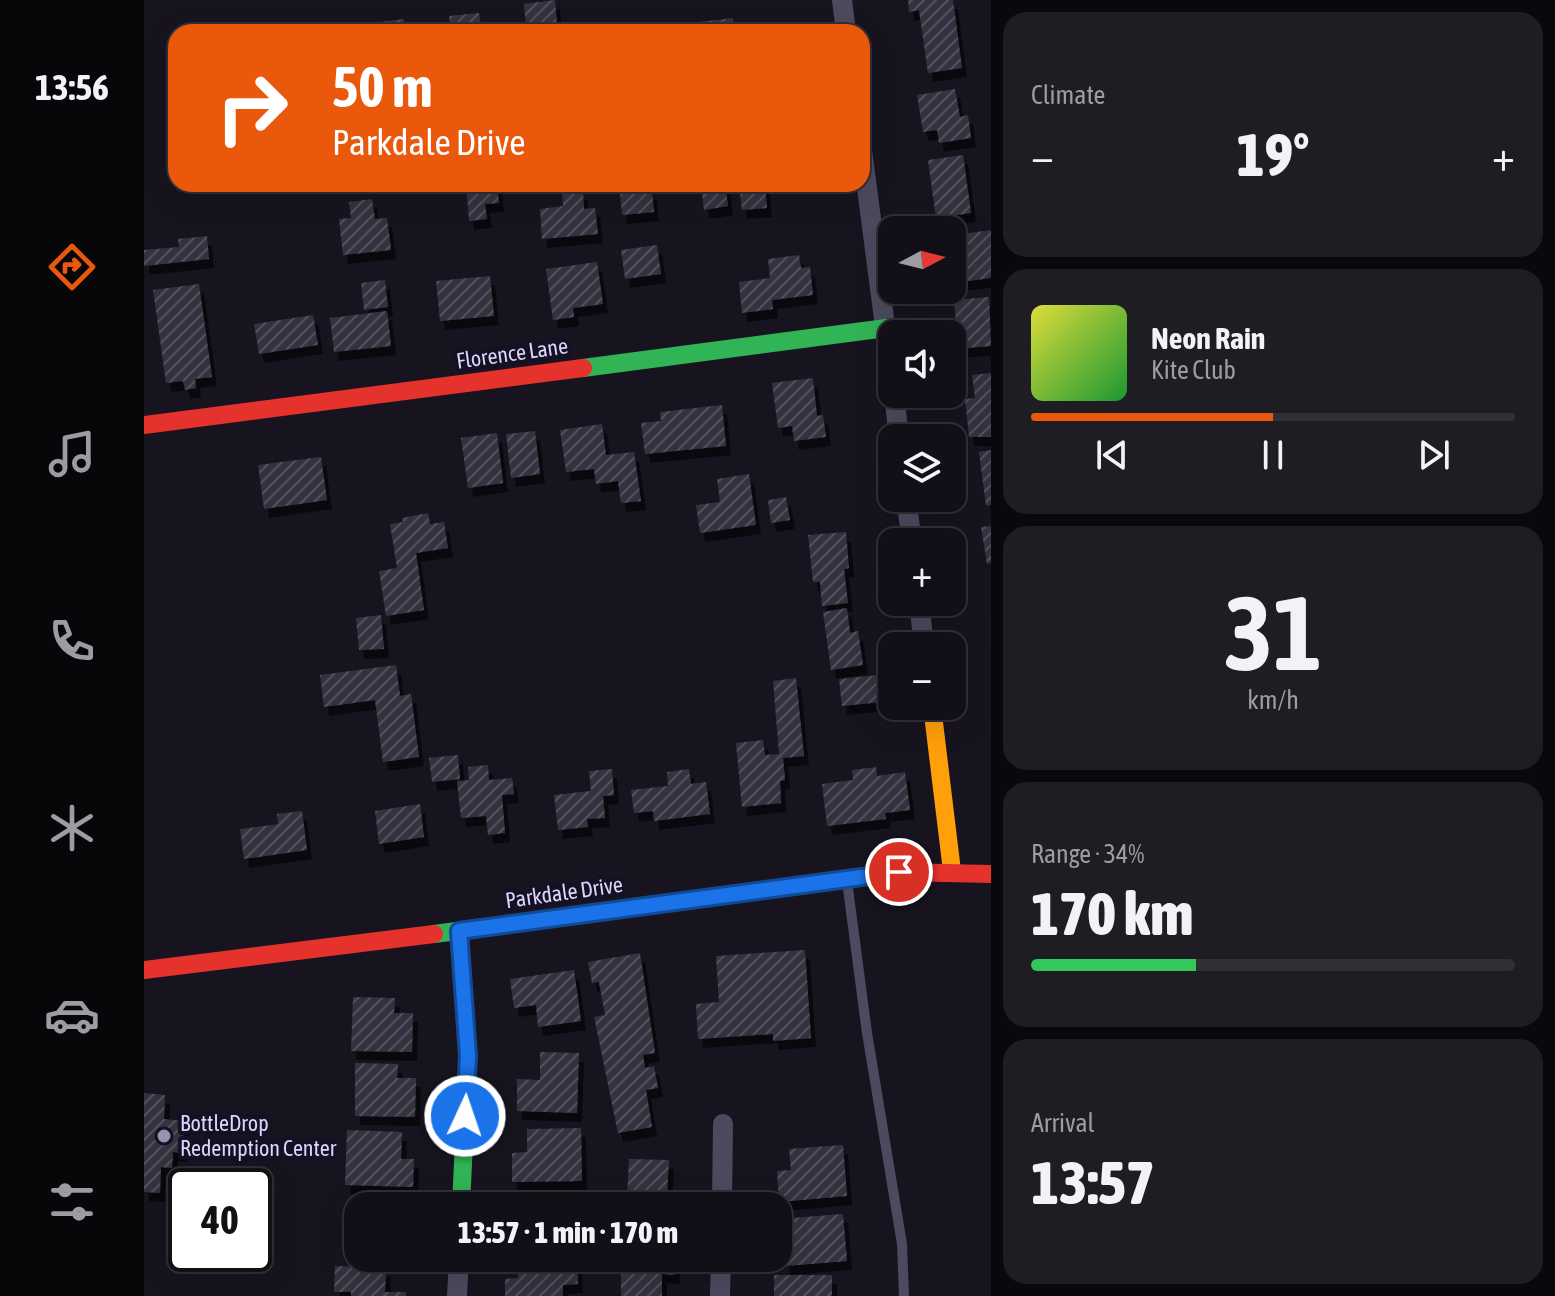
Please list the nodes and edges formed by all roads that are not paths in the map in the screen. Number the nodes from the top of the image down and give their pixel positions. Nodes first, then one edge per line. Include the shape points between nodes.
1 (842, 0) edge
2 (845, 24) edge
3 (868, 192) edge
4 (885, 320) edge
5 (878, 329) edge
6 (144, 425) edge
7 (934, 720) edge
8 (952, 871) junction
9 (991, 874) edge
10 (847, 879) junction
11 (459, 931) junction
12 (144, 970) edge
13 (723, 1124) dead end
14 (462, 1192) edge
15 (722, 1192) edge
16 (458, 1272) edge
17 (721, 1272) edge
18 (457, 1296) edge
19 (720, 1296) edge
20 (904, 1296) edge

1 - 2 street
3 - 4 street
5 - 6 street, Florence Lane
7 - 8 street
8 - 9 street, Parkdale Drive
8 - 10 street, Parkdale Drive
10 - 11 street, Parkdale Drive
10 - 20 lane via 902,1244
11 - 12 street, Parkdale Drive
11 - 14 street via 468,1056
13 - 15 street
16 - 18 street
17 - 19 street

